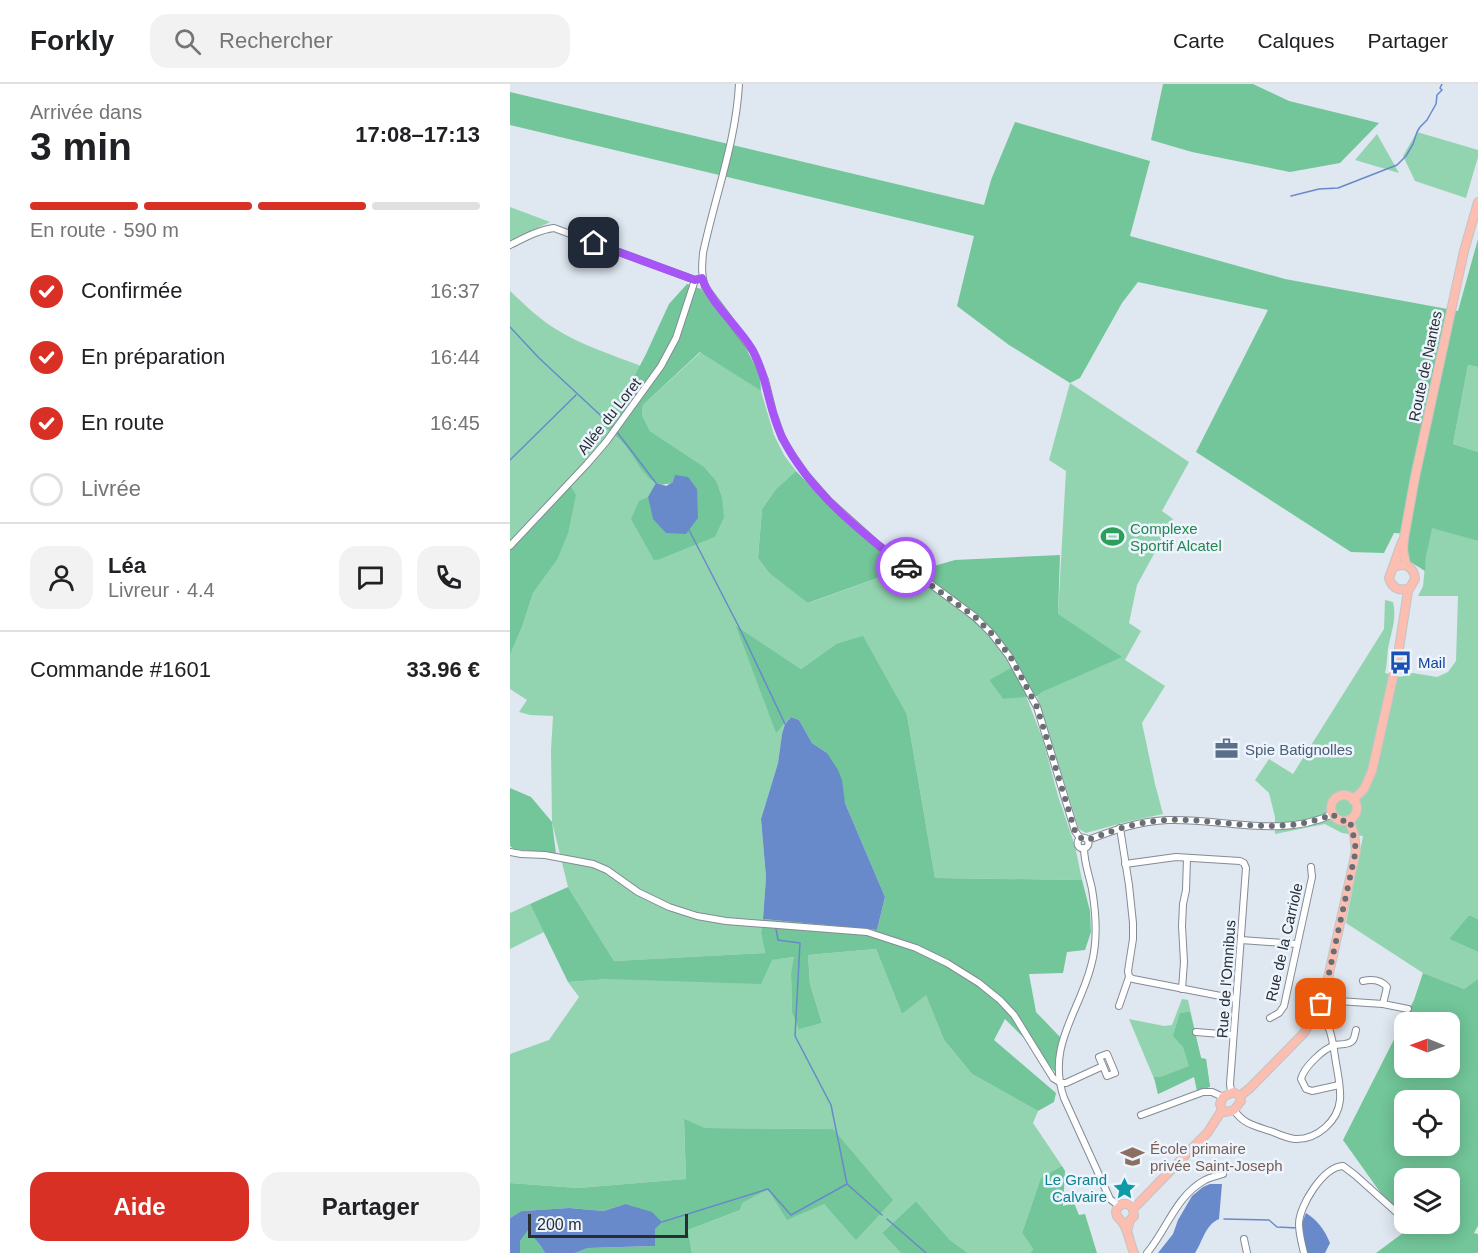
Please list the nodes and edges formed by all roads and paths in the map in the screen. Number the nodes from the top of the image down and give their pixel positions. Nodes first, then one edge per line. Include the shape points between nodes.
1 (739, 84) edge
2 (1478, 202) edge
3 (510, 245) edge
4 (699, 279) junction
5 (1404, 538) junction
6 (510, 546) edge
7 (1406, 565) junction
8 (1394, 567) junction
9 (1409, 588) junction
10 (1397, 589) junction
11 (1404, 622) junction
12 (1353, 800) junction
13 (1333, 814) junction
14 (1349, 820) junction
15 (1120, 828) junction
16 (1080, 838) junction
17 (1088, 840) junction
18 (1084, 848) junction
19 (510, 852) edge
20 (1187, 858) junction
21 (1125, 864) junction
22 (1311, 867) dead end
23 (1241, 940) junction
24 (1297, 944) junction
25 (1129, 976) junction
26 (1363, 981) dead end
27 (1182, 989) junction
28 (1236, 999) junction
29 (1323, 1000) junction
30 (1383, 1004) junction
31 (1119, 1006) dead end
32 (1408, 1009) dead end
33 (1317, 1012) junction
34 (1270, 1018) dead end
35 (1356, 1030) dead end
36 (1196, 1032) dead end
37 (1233, 1035) junction
38 (1333, 1046) junction
39 (1103, 1066) dead end
40 (1060, 1083) junction
41 (1339, 1085) junction
42 (1227, 1095) junction
43 (1240, 1096) junction
44 (1222, 1110) junction
45 (1234, 1110) junction
46 (1141, 1115) dead end
47 (1223, 1174) dead end
48 (1119, 1206) junction
49 (1133, 1208) junction
50 (1394, 1210) edge
51 (1126, 1220) junction
52 (1245, 1239) dead end
53 (1134, 1253) edge
54 (1147, 1253) edge
55 (1247, 1253) edge
56 (1304, 1253) edge

1 - 4 street via 734,125
2 - 5 main road, Route de Nantes via 1459,273
3 - 4 street via 554,228
4 - 6 street, Allée du Loret via 661,366 587,464
4 - 16 street via 753,351 782,438 807,476 878,545 975,617 1010,656 1037,707
5 - 7 main road, Route de Nantes
5 - 8 main road, Route de Nantes
7 - 8 main road
7 - 9 main road via 1414,574 1414,583
8 - 10 main road via 1389,578
9 - 10 main road
9 - 11 main road
10 - 11 main road
11 - 12 main road via 1372,771 1364,789
12 - 13 main road via 1343,795 1336,798 1331,807
12 - 14 main road via 1356,811
13 - 14 main road via 1338,820
13 - 15 street via 1281,826 1168,820
14 - 29 main road via 1356,850
15 - 17 street
15 - 21 street
16 - 17 street
16 - 18 street via 1078,846
17 - 18 street
18 - 40 street via 1094,905 1094,955 1062,1040
19 - 40 street via 593,864 662,904 697,916 867,932 916,948 955,968 1000,1000
20 - 21 street via 1176,856
20 - 23 street, Rue de l'Omnibus via 1244,863
20 - 27 street
21 - 25 street via 1133,923
22 - 24 street, Rue de la Carriole
23 - 24 street
23 - 28 street, Rue de l'Omnibus
24 - 34 street, Rue de la Carriole via 1284,1006
25 - 27 street
25 - 31 street
26 - 30 street via 1383,982
27 - 28 street
28 - 37 street, Rue de l'Omnibus
29 - 30 street
29 - 33 main road
30 - 32 street
33 - 38 street via 1329,1026
33 - 43 main road via 1304,1033
35 - 38 street via 1353,1040
36 - 37 street
37 - 42 street, Rue de l'Omnibus
38 - 41 street
38 - 41 street via 1323,1051 1301,1079 1305,1089 1312,1091
39 - 40 street
40 - 48 street via 1110,1199
41 - 45 street via 1340,1104 1334,1118 1320,1132 1302,1138 1288,1138 1243,1121
42 - 43 main road via 1233,1092
42 - 44 main road via 1220,1104
42 - 46 street via 1203,1092
43 - 45 main road
44 - 45 main road
44 - 49 main road via 1208,1132
47 - 54 street via 1206,1179 1178,1204
48 - 49 main road via 1128,1204
48 - 51 main road via 1116,1212
49 - 51 main road via 1134,1213
50 - 56 street via 1343,1166 1336,1167 1318,1182 1300,1216
51 - 53 main road
52 - 55 street

